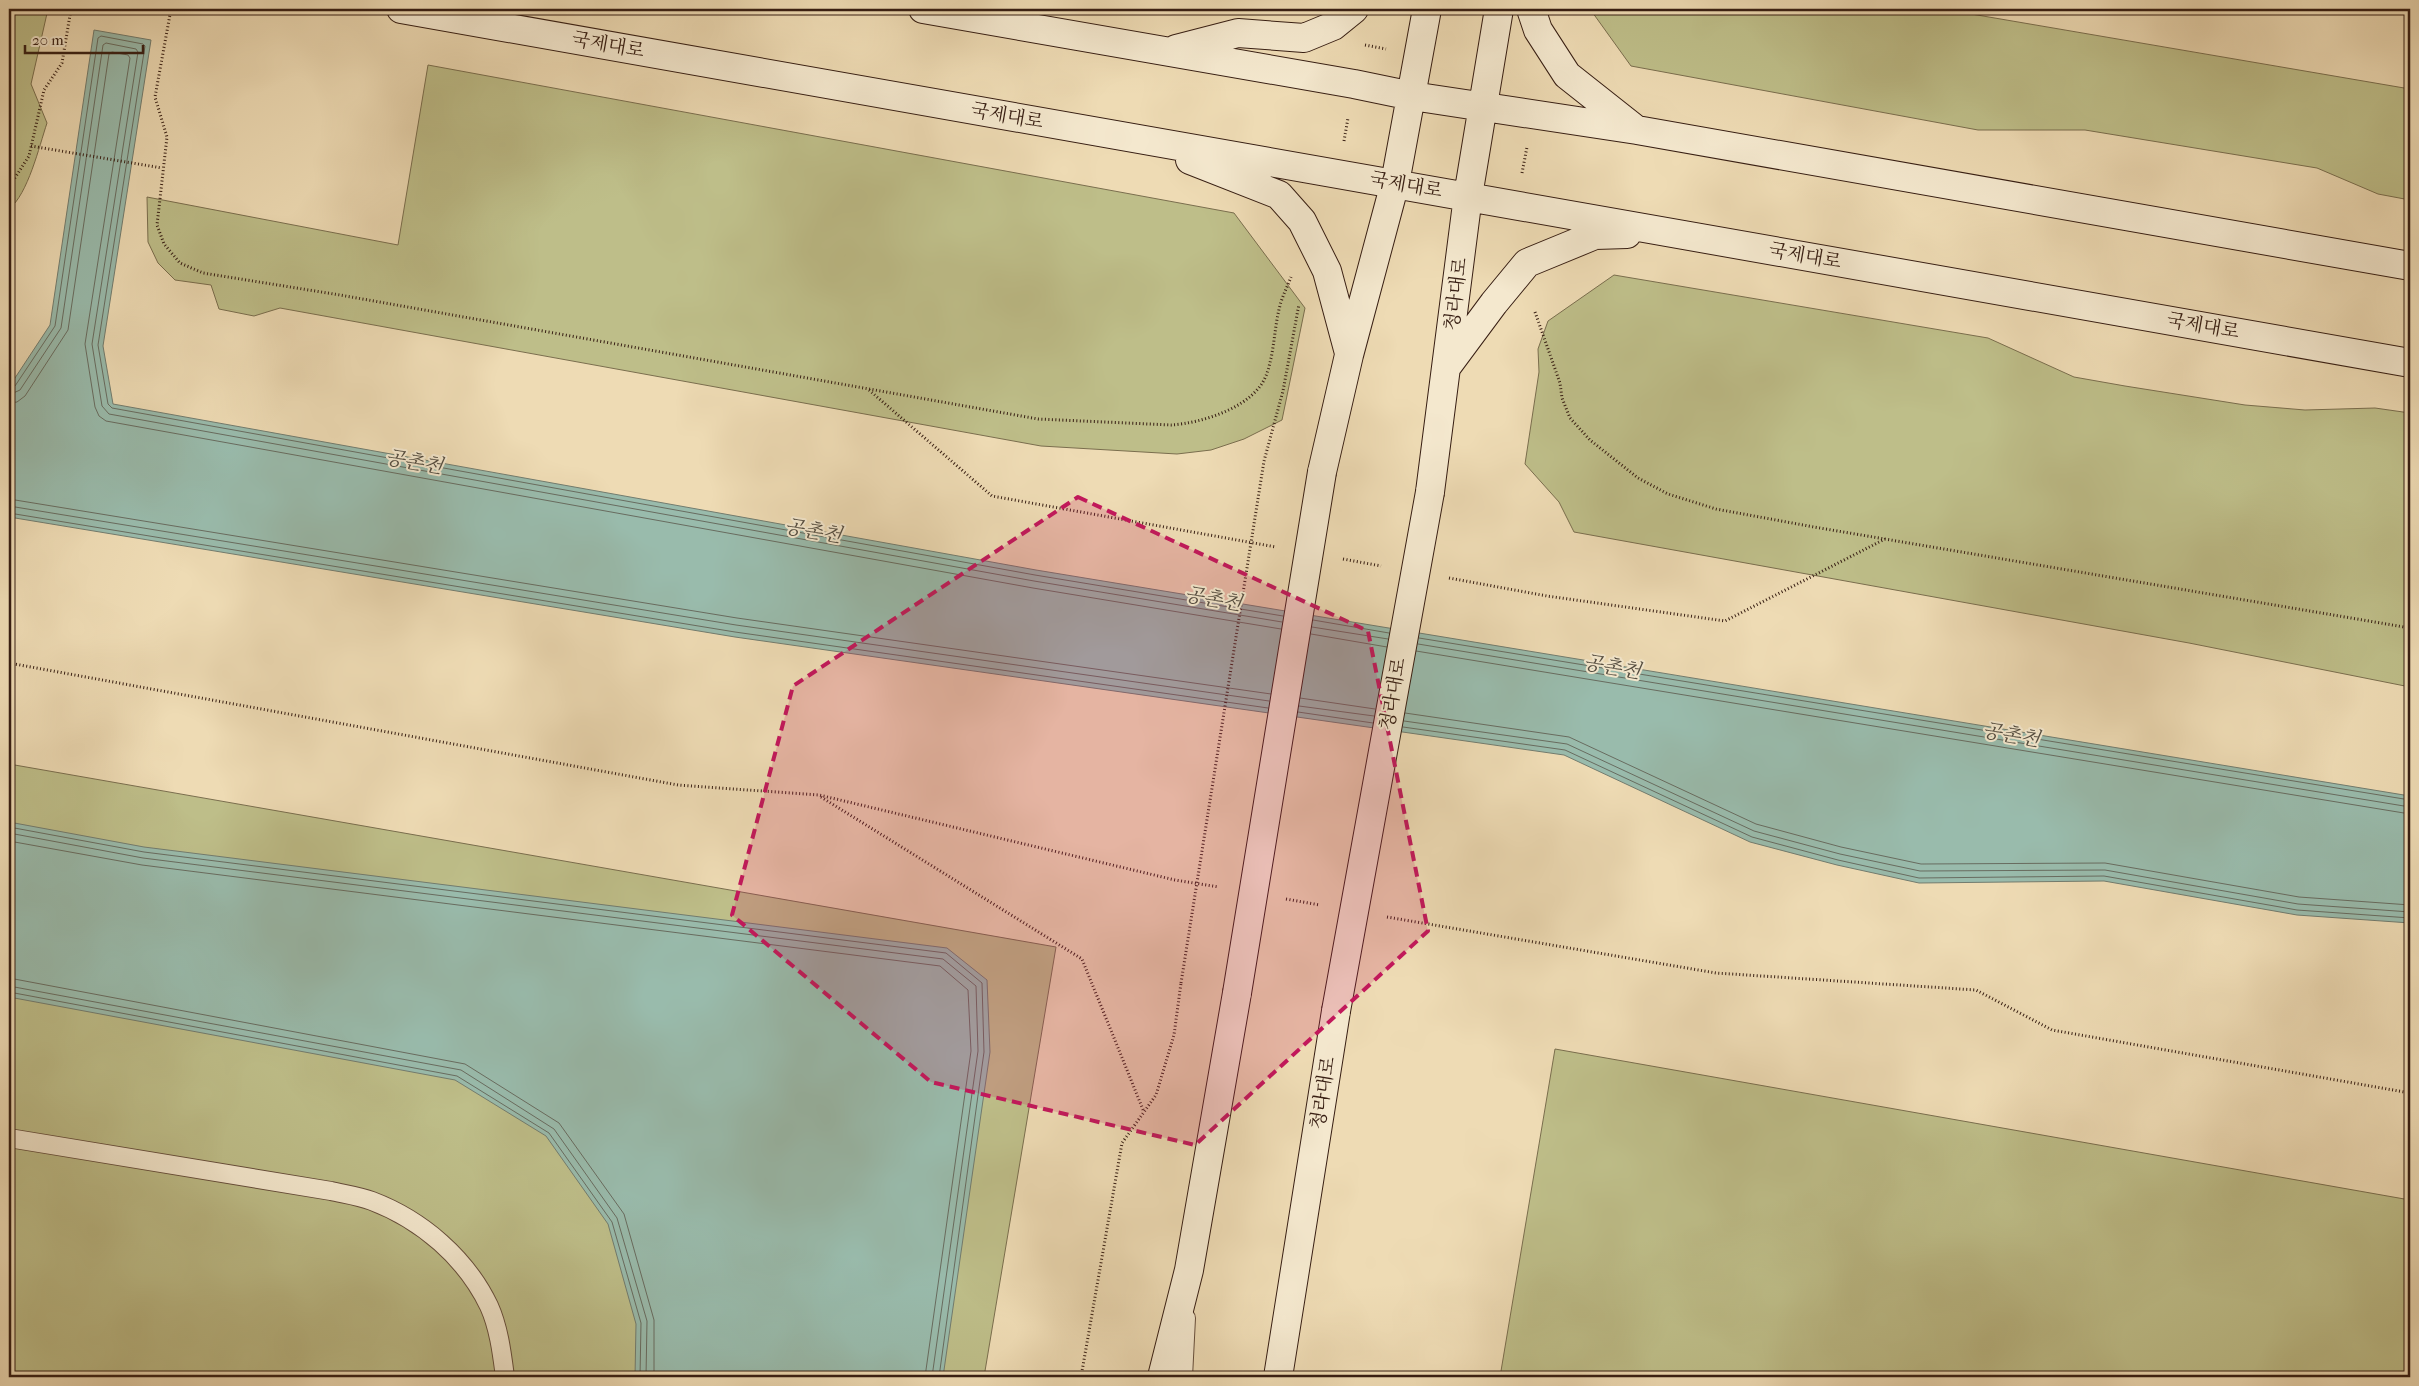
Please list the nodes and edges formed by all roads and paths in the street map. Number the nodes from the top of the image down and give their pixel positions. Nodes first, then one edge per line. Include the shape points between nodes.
1 (71, 9) edge
2 (171, 9) edge
3 (401, 9) edge
4 (923, 9) edge
5 (1354, 9) edge
6 (1427, 9) edge
7 (1499, 9) edge
8 (1531, 9) edge
9 (1165, 52) junction
10 (1412, 96) junction
11 (1482, 108) junction
12 (1637, 130) junction
13 (1135, 138) junction
14 (30, 146) junction
15 (162, 168) junction
16 (1395, 183) junction
17 (9, 187) edge
18 (1468, 196) junction
19 (1673, 232) junction
20 (2410, 266) edge
21 (1294, 286) dead end
22 (1296, 295) dead end
23 (1535, 312) dead end
24 (1349, 355) junction
25 (2410, 363) edge
26 (1447, 368) junction
27 (868, 389) junction
28 (1885, 539) junction
29 (1277, 548) dead end
30 (1335, 558) dead end
31 (1383, 567) dead end
32 (1441, 577) dead end
33 (2410, 628) edge
34 (9, 664) edge
35 (818, 795) junction
36 (1224, 888) dead end
37 (1283, 898) dead end
38 (1322, 905) dead end
39 (1381, 916) dead end
40 (2410, 1093) edge
41 (1144, 1112) junction
42 (9, 1138) edge
43 (1189, 1270) junction
44 (505, 1377) edge
45 (1081, 1377) edge
46 (1162, 1377) edge
47 (1183, 1377) edge
48 (1278, 1377) edge

1 - 14 path via 62,63 44,90
2 - 15 path via 155,97 167,137
3 - 13 main road, 국제대로
4 - 9 main road
5 - 9 main road via 1333,26 1304,38 1238,33
6 - 10 main road
7 - 11 main road, 청라대로
8 - 12 main road via 1538,30 1566,75
9 - 10 main road
10 - 11 main road
10 - 16 main road
11 - 12 main road
11 - 18 main road, 청라대로
12 - 20 main road
13 - 16 main road, 국제대로
13 - 24 main road via 1279,195 1302,221 1327,271
14 - 15 path
14 - 17 path via 29,156
15 - 27 path via 157,224 164,244 180,263 203,273
16 - 18 main road, 국제대로
16 - 24 main road
18 - 19 main road, 국제대로
18 - 26 main road, 청라대로
19 - 25 main road, 국제대로
19 - 26 main road via 1595,235 1527,263 1494,302
21 - 27 path via 1291,277 1281,302 1267,375 1250,398 1214,418 1190,424 1109,424 1038,419
22 - 41 path, bridge via 1299,304 1284,391 1264,461 1174,1035 1156,1095
23 - 28 path via 1570,418 1590,440 1638,478 1668,494 1716,509
24 - 43 main road, bridge via 1322,472
26 - 48 main road, 청라대로, bridge via 1430,492 1336,1011
27 - 29 path via 992,496
28 - 32 path via 1725,622
28 - 33 path
30 - 31 path
34 - 35 path via 678,785
35 - 36 path via 1174,880
35 - 41 path via 1082,959
37 - 38 path
39 - 40 path via 1716,973 1976,990 2052,1030
41 - 45 path via 1122,1144
42 - 44 lane via 331,1191 379,1204 408,1218 441,1241 467,1272 489,1307 500,1343
43 - 46 main road
43 - 47 lane

